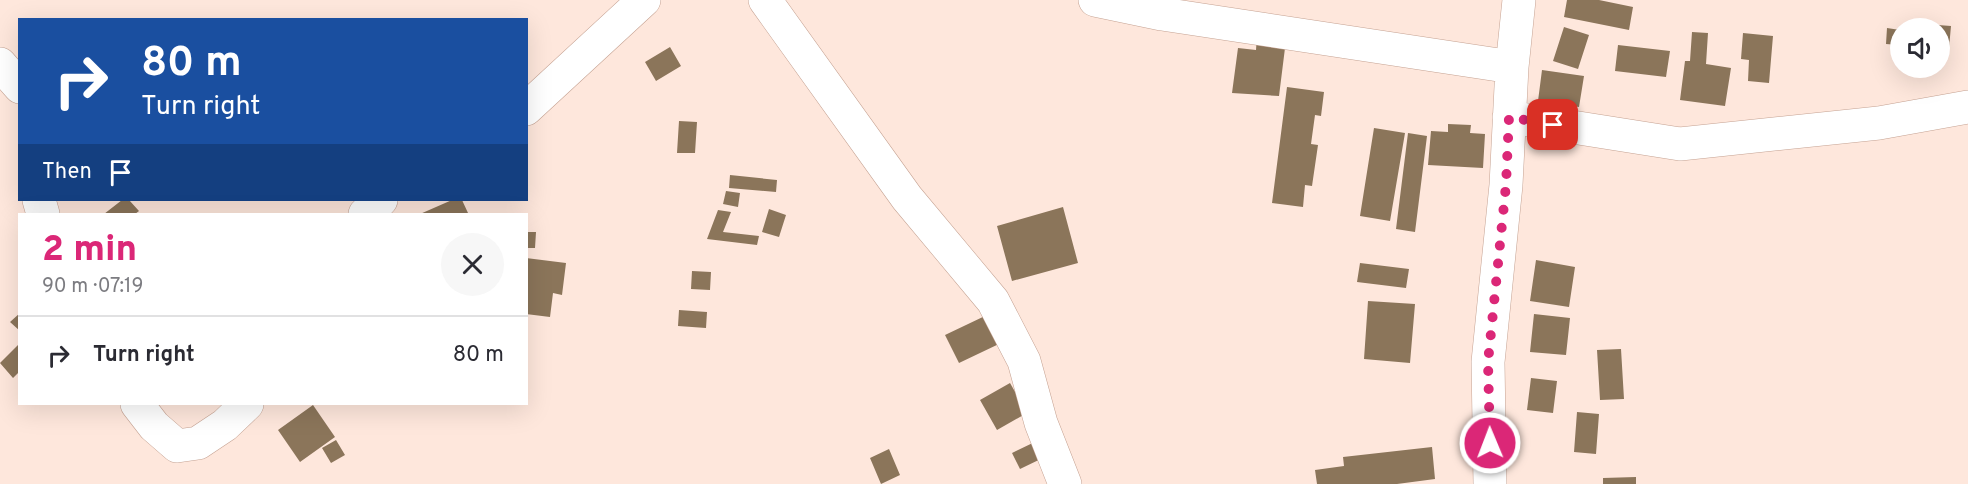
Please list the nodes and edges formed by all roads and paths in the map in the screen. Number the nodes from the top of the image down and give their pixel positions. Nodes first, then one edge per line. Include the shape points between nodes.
1 (644, 0) edge
2 (765, 0) edge
3 (1095, 0) edge
4 (1519, 0) edge
5 (0, 64) edge
6 (1512, 67) junction
7 (18, 85) edge
8 (528, 107) edge
9 (1968, 107) edge
10 (1509, 117) junction
11 (380, 201) edge
12 (366, 213) edge
13 (138, 405) edge
14 (246, 405) edge
15 (1065, 484) edge
16 (1490, 484) edge

1 - 8 street
2 - 15 street via 907,198 993,301 1024,361 1041,423
3 - 6 street via 1162,14
4 - 6 street
5 - 7 street
6 - 10 street
9 - 10 street via 1879,123 1680,144
10 - 16 street via 1488,362
11 - 12 street
13 - 14 street via 177,446 198,443

